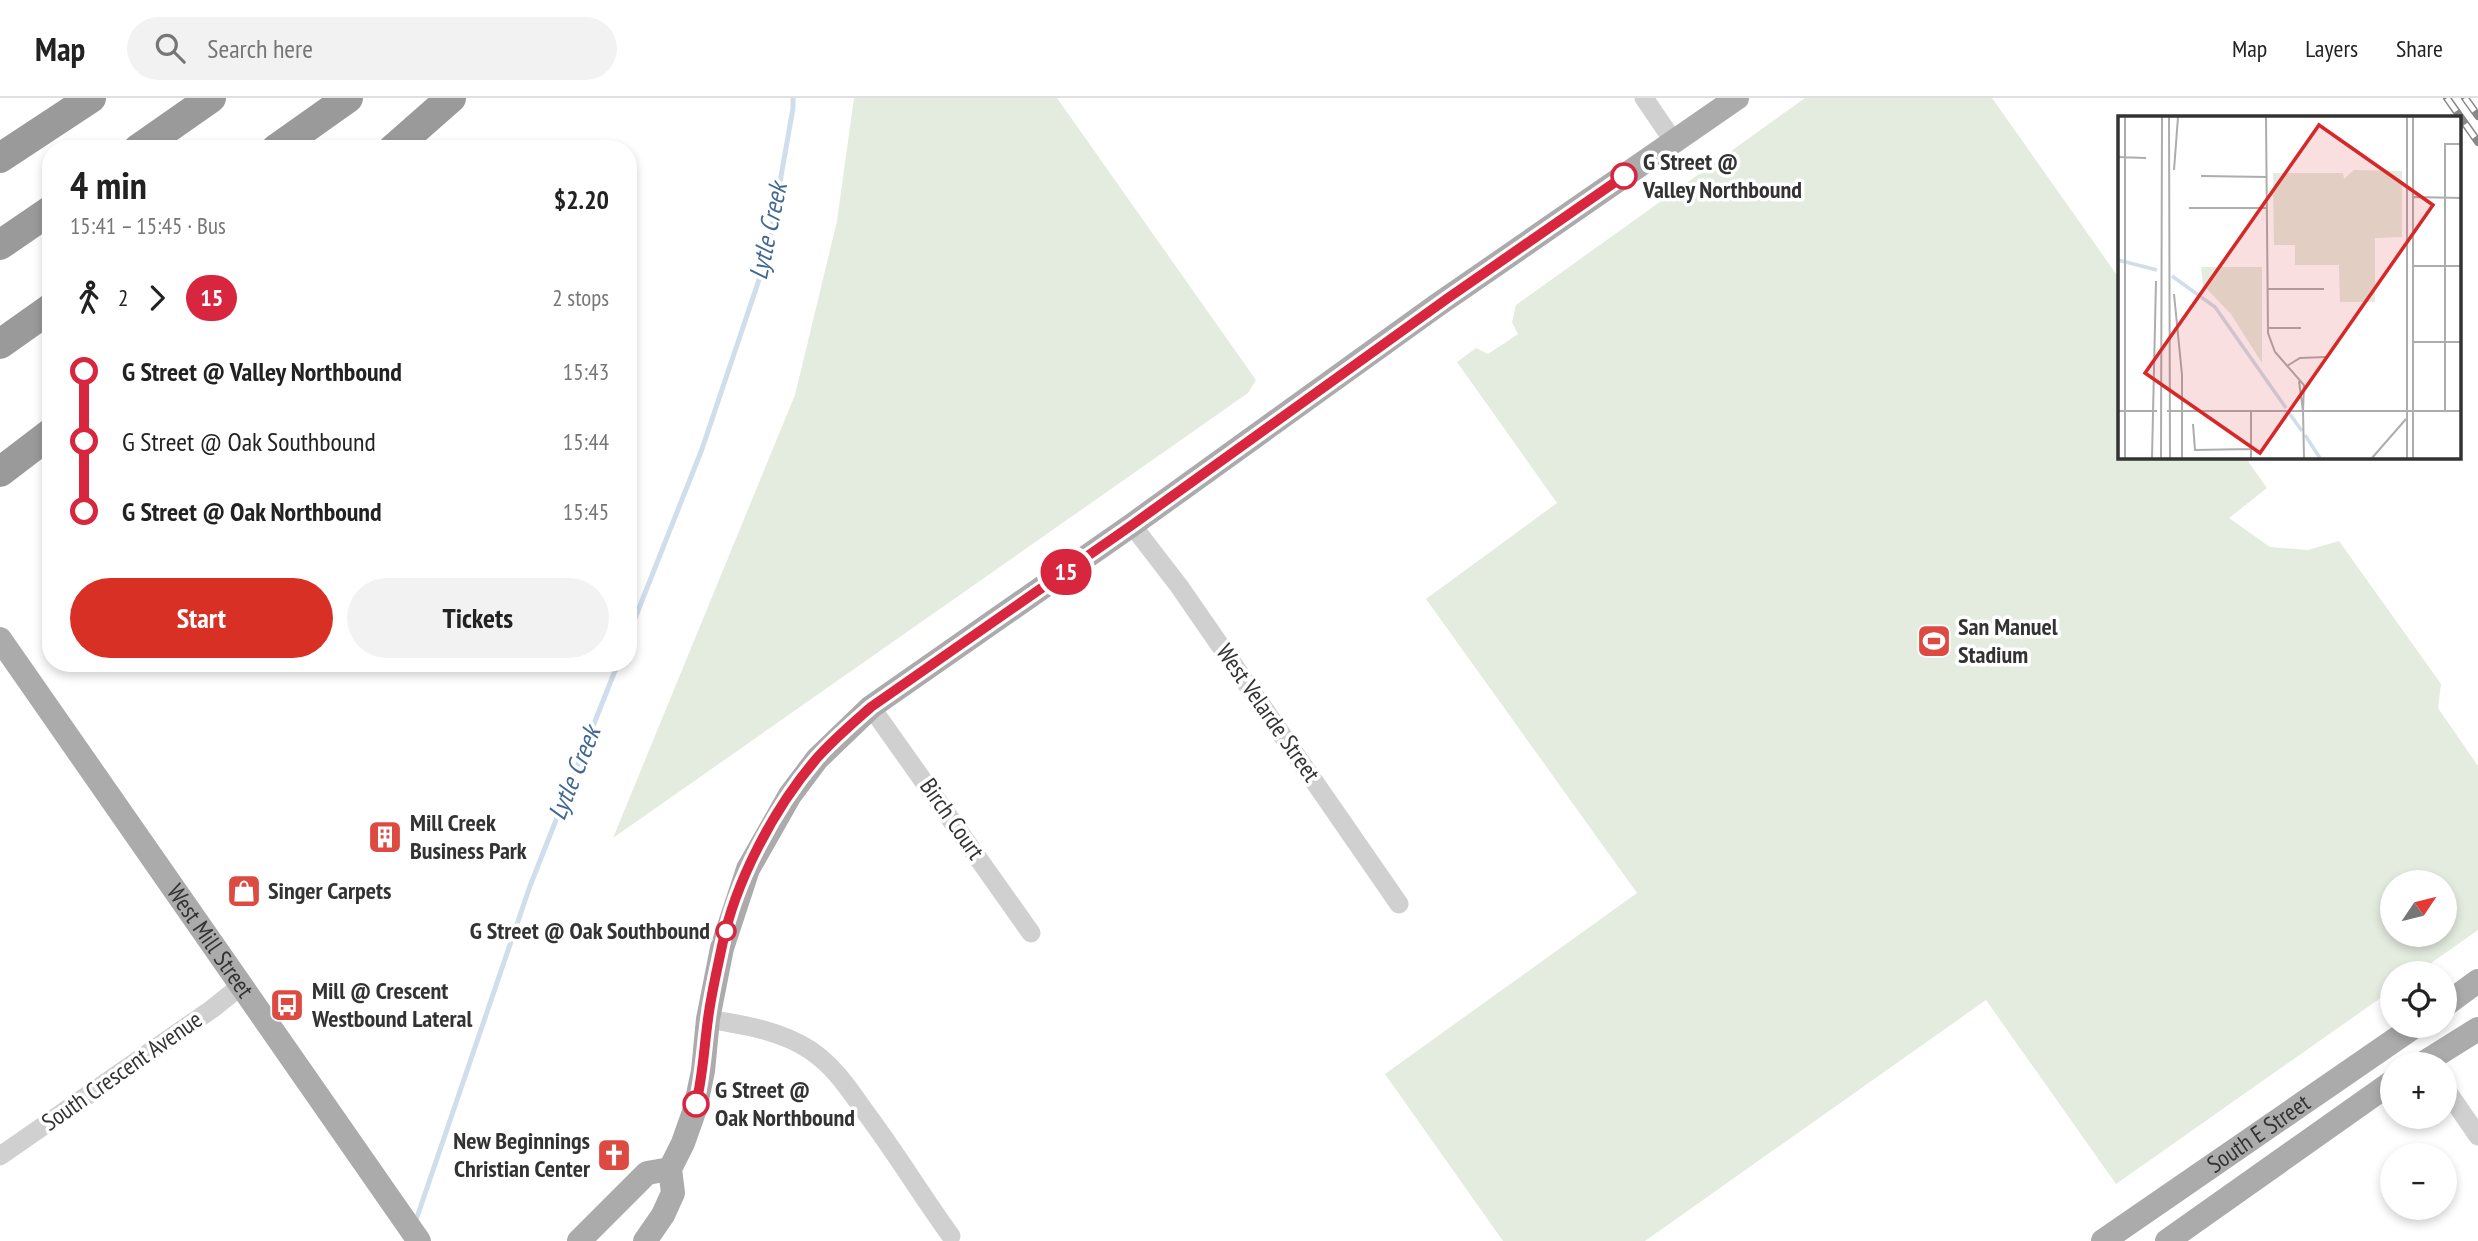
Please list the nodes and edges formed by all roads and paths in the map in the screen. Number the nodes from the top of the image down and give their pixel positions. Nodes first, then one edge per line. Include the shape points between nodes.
1 (91, 98) edge
2 (211, 98) edge
3 (348, 98) edge
4 (451, 98) edge
5 (1644, 98) edge
6 (1737, 98) edge
7 (151, 140) edge
8 (289, 140) edge
9 (403, 140) edge
10 (1674, 142) junction
11 (0, 158) edge
12 (42, 216) edge
13 (0, 245) edge
14 (42, 314) edge
15 (0, 344) edge
16 (42, 440) edge
17 (0, 472) edge
18 (1132, 525) junction
19 (0, 639) edge
20 (871, 707) junction
21 (1399, 904) dead end
22 (1031, 933) dead end
23 (2478, 981) edge
24 (242, 985) junction
25 (2457, 996) edge
26 (708, 1019) junction
27 (2478, 1029) edge
28 (2398, 1038) edge
29 (2443, 1052) edge
30 (2380, 1090) edge
31 (2457, 1105) edge
32 (2478, 1136) edge
33 (0, 1156) edge
34 (670, 1169) junction
35 (951, 1236) dead end
36 (419, 1241) edge
37 (579, 1241) edge
38 (645, 1241) edge
39 (2103, 1241) edge
40 (2167, 1241) edge

1 - 11 highway
2 - 7 highway
3 - 8 highway
4 - 9 highway
5 - 10 street
6 - 10 main road
10 - 18 main road
12 - 13 highway
14 - 15 highway
16 - 17 highway
18 - 20 main road
18 - 21 street, West Velarde Street via 1180,586
19 - 24 main road, West Mill Street
20 - 22 street, Birch Court
20 - 26 main road via 817,759 790,795 748,869 724,934
23 - 25 main road
24 - 33 street, South Crescent Avenue
24 - 36 main road, West Mill Street
26 - 34 main road via 695,1109
26 - 35 street via 785,1037 827,1062
27 - 29 main road
28 - 39 main road, South E Street
30 - 40 main road, South E Street
31 - 32 street
34 - 37 main road via 647,1173
34 - 38 main road via 673,1193

